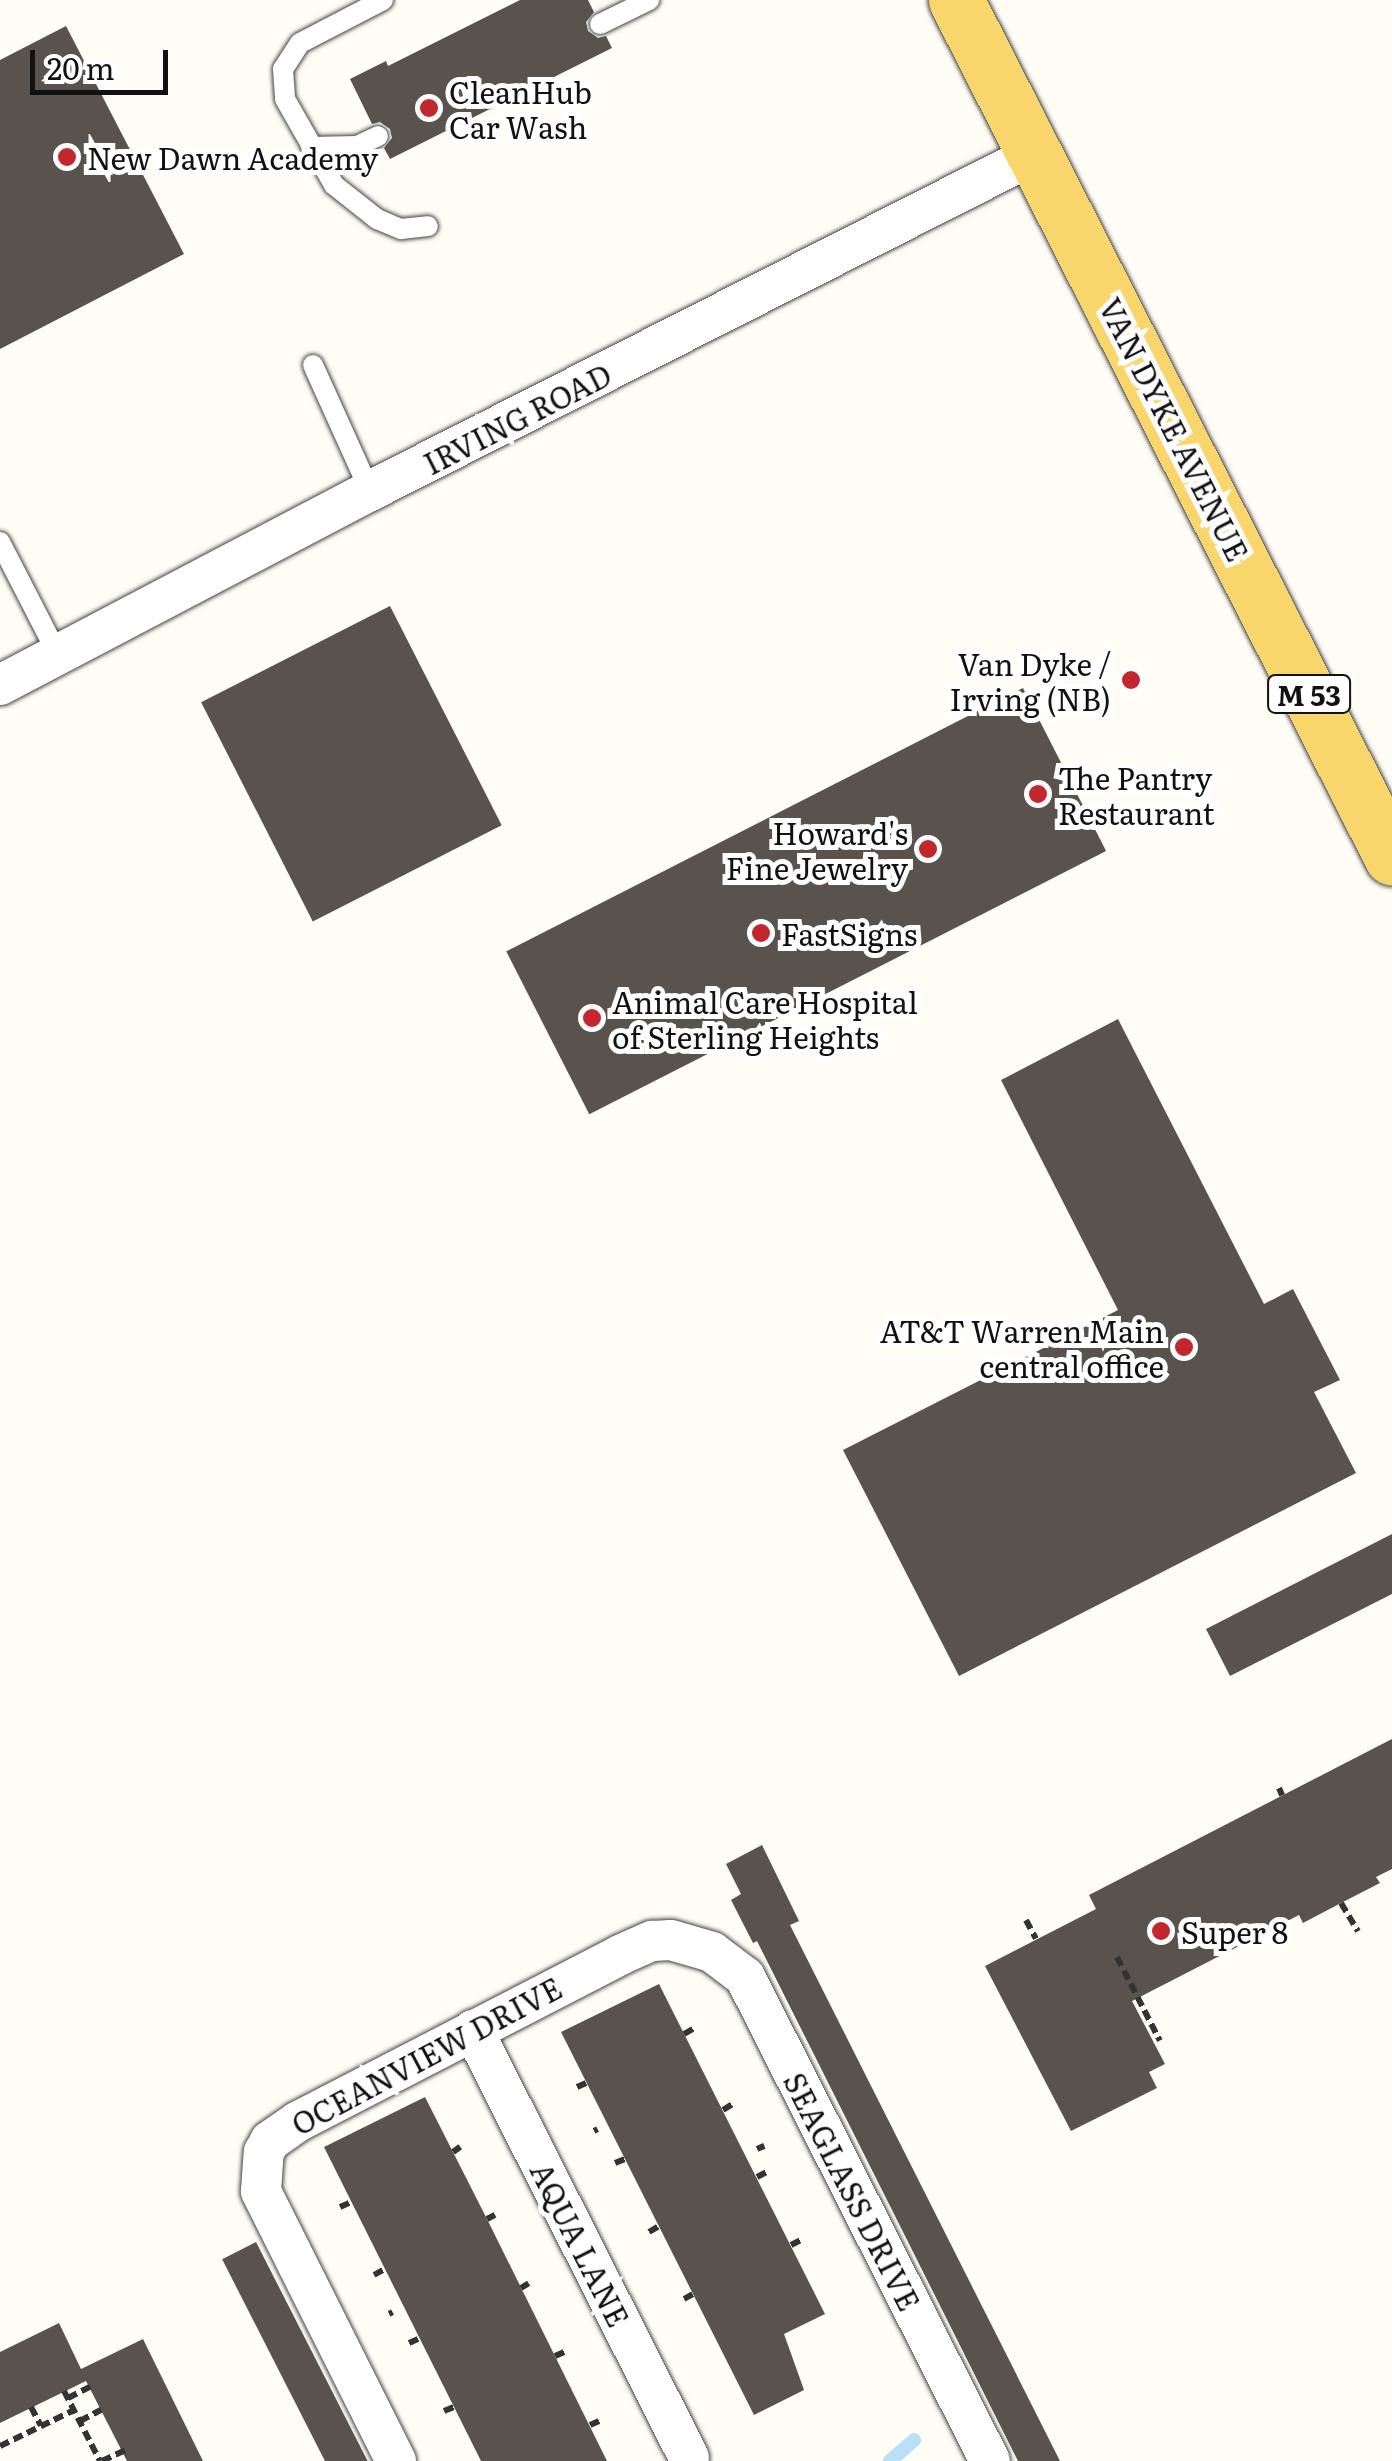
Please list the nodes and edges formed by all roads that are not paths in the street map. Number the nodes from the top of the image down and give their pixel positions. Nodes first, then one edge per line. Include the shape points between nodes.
1 (383, 0) edge
2 (649, 0) edge
3 (956, 0) edge
4 (600, 24) dead end
5 (378, 136) dead end
6 (311, 147) junction
7 (1036, 154) junction
8 (428, 226) dead end
9 (313, 366) dead end
10 (370, 491) junction
11 (0, 542) edge
12 (58, 655) junction
13 (0, 685) edge
14 (1392, 858) edge
15 (692, 1944) joint
16 (472, 2030) junction
17 (689, 2458) dead end
18 (396, 2461) edge
19 (990, 2461) edge

1 - 6 lane via 300,43 283,69 286,99
2 - 4 lane
3 - 7 main road, VAN DYKE AVENUE / M 53
5 - 6 lane via 357,146
6 - 8 lane via 334,186 377,219 402,228
7 - 10 street, IRVING ROAD
7 - 14 main road, VAN DYKE AVENUE / M 53
9 - 10 lane
10 - 12 street, IRVING ROAD
11 - 12 lane
12 - 13 street, IRVING ROAD
15 - 16 street, OCEANVIEW DRIVE via 652,1941
15 - 19 street, SEAGLASS DRIVE via 745,1977
16 - 17 street, AQUA LANE
16 - 18 street, OCEANVIEW DRIVE via 282,2130 260,2162 261,2191 271,2214

